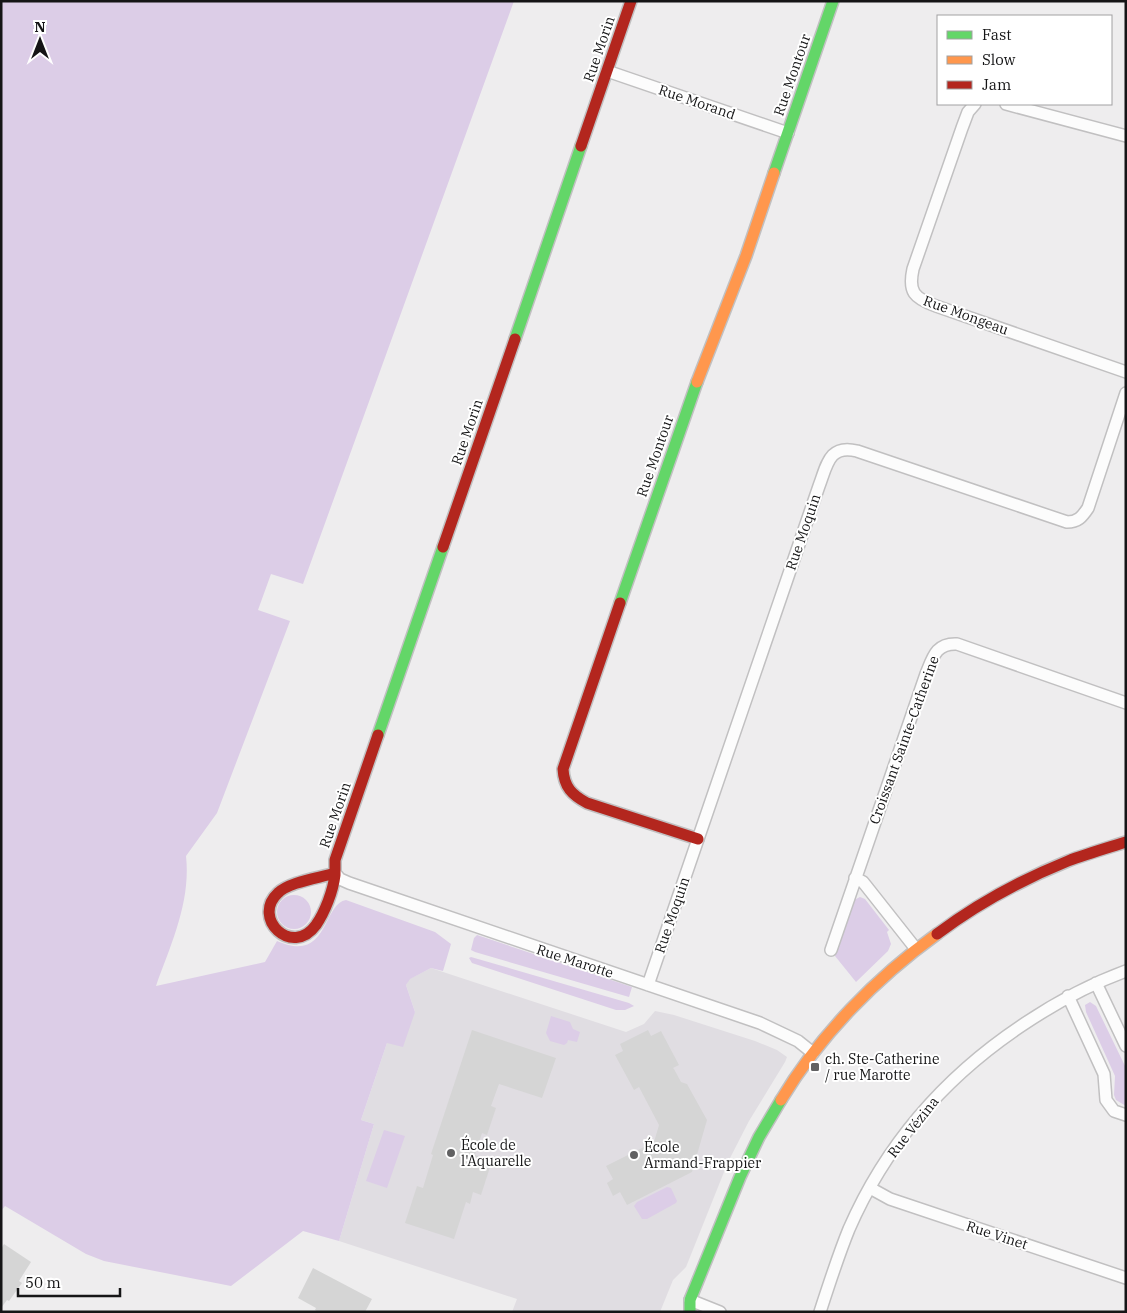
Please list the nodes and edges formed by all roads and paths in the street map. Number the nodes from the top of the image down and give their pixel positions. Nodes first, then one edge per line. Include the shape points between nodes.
1 (632, 1) edge
2 (833, 1) edge
3 (607, 70) junction
4 (974, 105) edge
5 (1010, 105) edge
6 (788, 133) junction
7 (1126, 136) edge
8 (1126, 372) edge
9 (1126, 393) edge
10 (1126, 703) edge
11 (698, 839) junction
12 (1126, 842) edge
13 (335, 873) junction
14 (855, 878) junction
15 (916, 949) junction
16 (831, 950) dead end
17 (1126, 971) edge
18 (1096, 983) junction
19 (648, 985) junction
20 (1068, 996) junction
21 (1126, 1046) edge
22 (813, 1053) junction
23 (1126, 1115) edge
24 (870, 1188) junction
25 (1126, 1278) edge
26 (690, 1306) edge
27 (677, 1312) edge
28 (720, 1312) edge
29 (820, 1312) edge

1 - 3 street, Rue Morin
2 - 6 street, Rue Montour
3 - 6 street, Rue Morand
3 - 13 street, Rue Morin via 336,858
4 - 8 street, Rue Mongeau via 962,128 913,269 913,293 936,306
5 - 7 street
6 - 11 street, Rue Montour via 733,294 689,403 563,769 567,789 575,796
9 - 11 street, Rue Moquin via 1088,508 1080,519 1073,522 1034,512 857,451 842,449 831,456
10 - 14 street, Croissant Sainte-Catherine via 957,644 939,648 926,674
11 - 19 street, Rue Moquin
12 - 15 street via 1056,865 1002,890
13 - 13 street, Rue Morin via 278,893 269,907 268,917 273,927 291,938 301,938 309,933 322,913
13 - 19 street, Rue Marotte via 340,880
14 - 15 street via 867,887
14 - 16 street, Croissant Sainte-Catherine
15 - 22 street via 865,996
17 - 18 street, Rue Vézina
18 - 20 street, Rue Vézina
18 - 21 street
19 - 22 street, Rue Marotte via 770,1027 798,1040
20 - 23 street via 1104,1074 1106,1100 1114,1111
20 - 24 street, Rue Vézina via 986,1050 950,1082 912,1124
22 - 26 street via 753,1150
24 - 25 street, Rue Vinet via 890,1200
24 - 29 street, Rue Vézina via 850,1229
26 - 27 street
26 - 28 street

